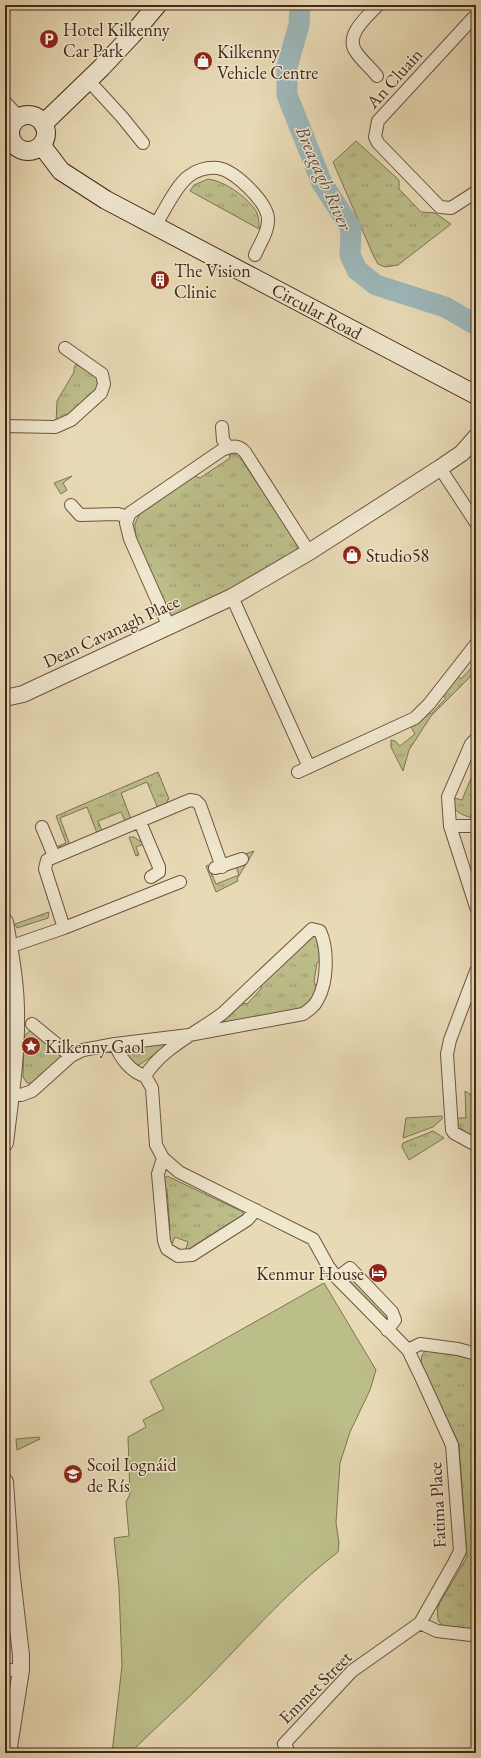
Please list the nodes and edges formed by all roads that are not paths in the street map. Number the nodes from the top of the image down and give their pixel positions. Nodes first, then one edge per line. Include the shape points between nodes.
1 (157, 5) edge
2 (378, 5) edge
3 (476, 18) edge
4 (377, 76) dead end
5 (88, 80) junction
6 (5, 102) edge
7 (19, 117) junction
8 (43, 124) junction
9 (143, 143) dead end
10 (42, 146) junction
11 (9, 147) edge
12 (476, 192) edge
13 (155, 226) junction
14 (255, 255) dead end
15 (65, 348) dead end
16 (476, 395) edge
17 (5, 426) edge
18 (222, 427) dead end
19 (476, 437) edge
20 (228, 447) junction
21 (440, 468) junction
22 (71, 505) dead end
23 (127, 517) junction
24 (476, 523) edge
25 (309, 552) junction
26 (232, 597) junction
27 (169, 627) junction
28 (476, 644) edge
29 (5, 698) edge
30 (476, 739) edge
31 (309, 767) junction
32 (298, 772) dead end
33 (140, 822) junction
34 (450, 826) junction
35 (476, 826) edge
36 (42, 827) dead end
37 (54, 856) junction
38 (242, 859) dead end
39 (151, 877) dead end
40 (180, 882) dead end
41 (476, 907) edge
42 (5, 922) edge
43 (64, 928) junction
44 (9, 947) junction
45 (475, 978) edge
46 (32, 1024) dead end
47 (189, 1035) junction
48 (115, 1044) junction
49 (71, 1056) junction
50 (9, 1070) edge
51 (146, 1076) junction
52 (10, 1094) junction
53 (5, 1143) edge
54 (476, 1145) edge
55 (163, 1158) junction
56 (256, 1210) junction
57 (337, 1278) junction
58 (387, 1330) junction
59 (408, 1350) junction
60 (476, 1354) edge
61 (5, 1482) edge
62 (6, 1523) edge
63 (420, 1623) junction
64 (476, 1634) edge
65 (13, 1670) edge
66 (282, 1750) edge
67 (8, 1753) edge

1 - 5 main road
2 - 4 street via 355,31 352,43 357,54
3 - 12 street, An Cluain via 378,121 375,137 440,208 451,208
5 - 8 main road
5 - 9 street
6 - 7 street
7 - 8 main road via 29,115 38,118
7 - 11 main road via 10,128
8 - 10 main road via 46,138
10 - 11 main road via 35,151 26,152
10 - 13 main road, Circular Road via 61,171 106,200
13 - 14 street via 188,176 207,168 218,168 227,171 265,207 268,216 266,231
13 - 16 main road, Circular Road
15 - 17 street via 102,374 108,382 101,393 71,420 55,427
18 - 20 street via 223,440
19 - 21 street, Dean Cavanagh Place via 462,452
20 - 23 street
20 - 25 street via 241,447 245,452
21 - 24 street
21 - 25 street, Dean Cavanagh Place
22 - 23 street via 80,515 118,514
23 - 27 street via 130,539
25 - 26 street, Dean Cavanagh Place
26 - 27 street, Dean Cavanagh Place
26 - 31 street
27 - 29 street, Dean Cavanagh Place via 23,694
28 - 31 street via 415,718
30 - 34 street via 471,744 448,797
31 - 32 street
33 - 37 street
33 - 38 street via 190,800 196,801 200,805 218,867
33 - 39 street via 159,867 157,875
34 - 35 street
34 - 41 street
36 - 37 street
37 - 43 street via 47,860 45,869
40 - 43 street
42 - 44 street
43 - 44 street
44 - 50 street via 16,1012
45 - 54 street via 450,1040 448,1054 452,1130
46 - 49 street
47 - 47 street via 223,1013 312,929 320,931 324,939 326,959 322,989 311,1009 303,1014
47 - 48 street
47 - 51 street via 153,1064
48 - 49 street via 83,1050
48 - 51 street via 118,1054 137,1074
49 - 52 street via 32,1091
50 - 52 street
51 - 55 street via 152,1088 156,1145
52 - 53 street
55 - 56 street, Fatima Place via 179,1172
55 - 56 street via 158,1174 164,1241 167,1249 178,1256 192,1255 247,1220
56 - 57 street, Fatima Place via 313,1239
57 - 58 street, Fatima Place
57 - 58 street via 350,1268 377,1296 395,1317
58 - 59 street, Fatima Place
59 - 60 street via 420,1344
59 - 63 street, Fatima Place via 452,1445 460,1551
61 - 62 street
62 - 65 street via 21,1655
63 - 64 street via 437,1631
63 - 66 street, Emmet Street via 352,1671
65 - 67 street

